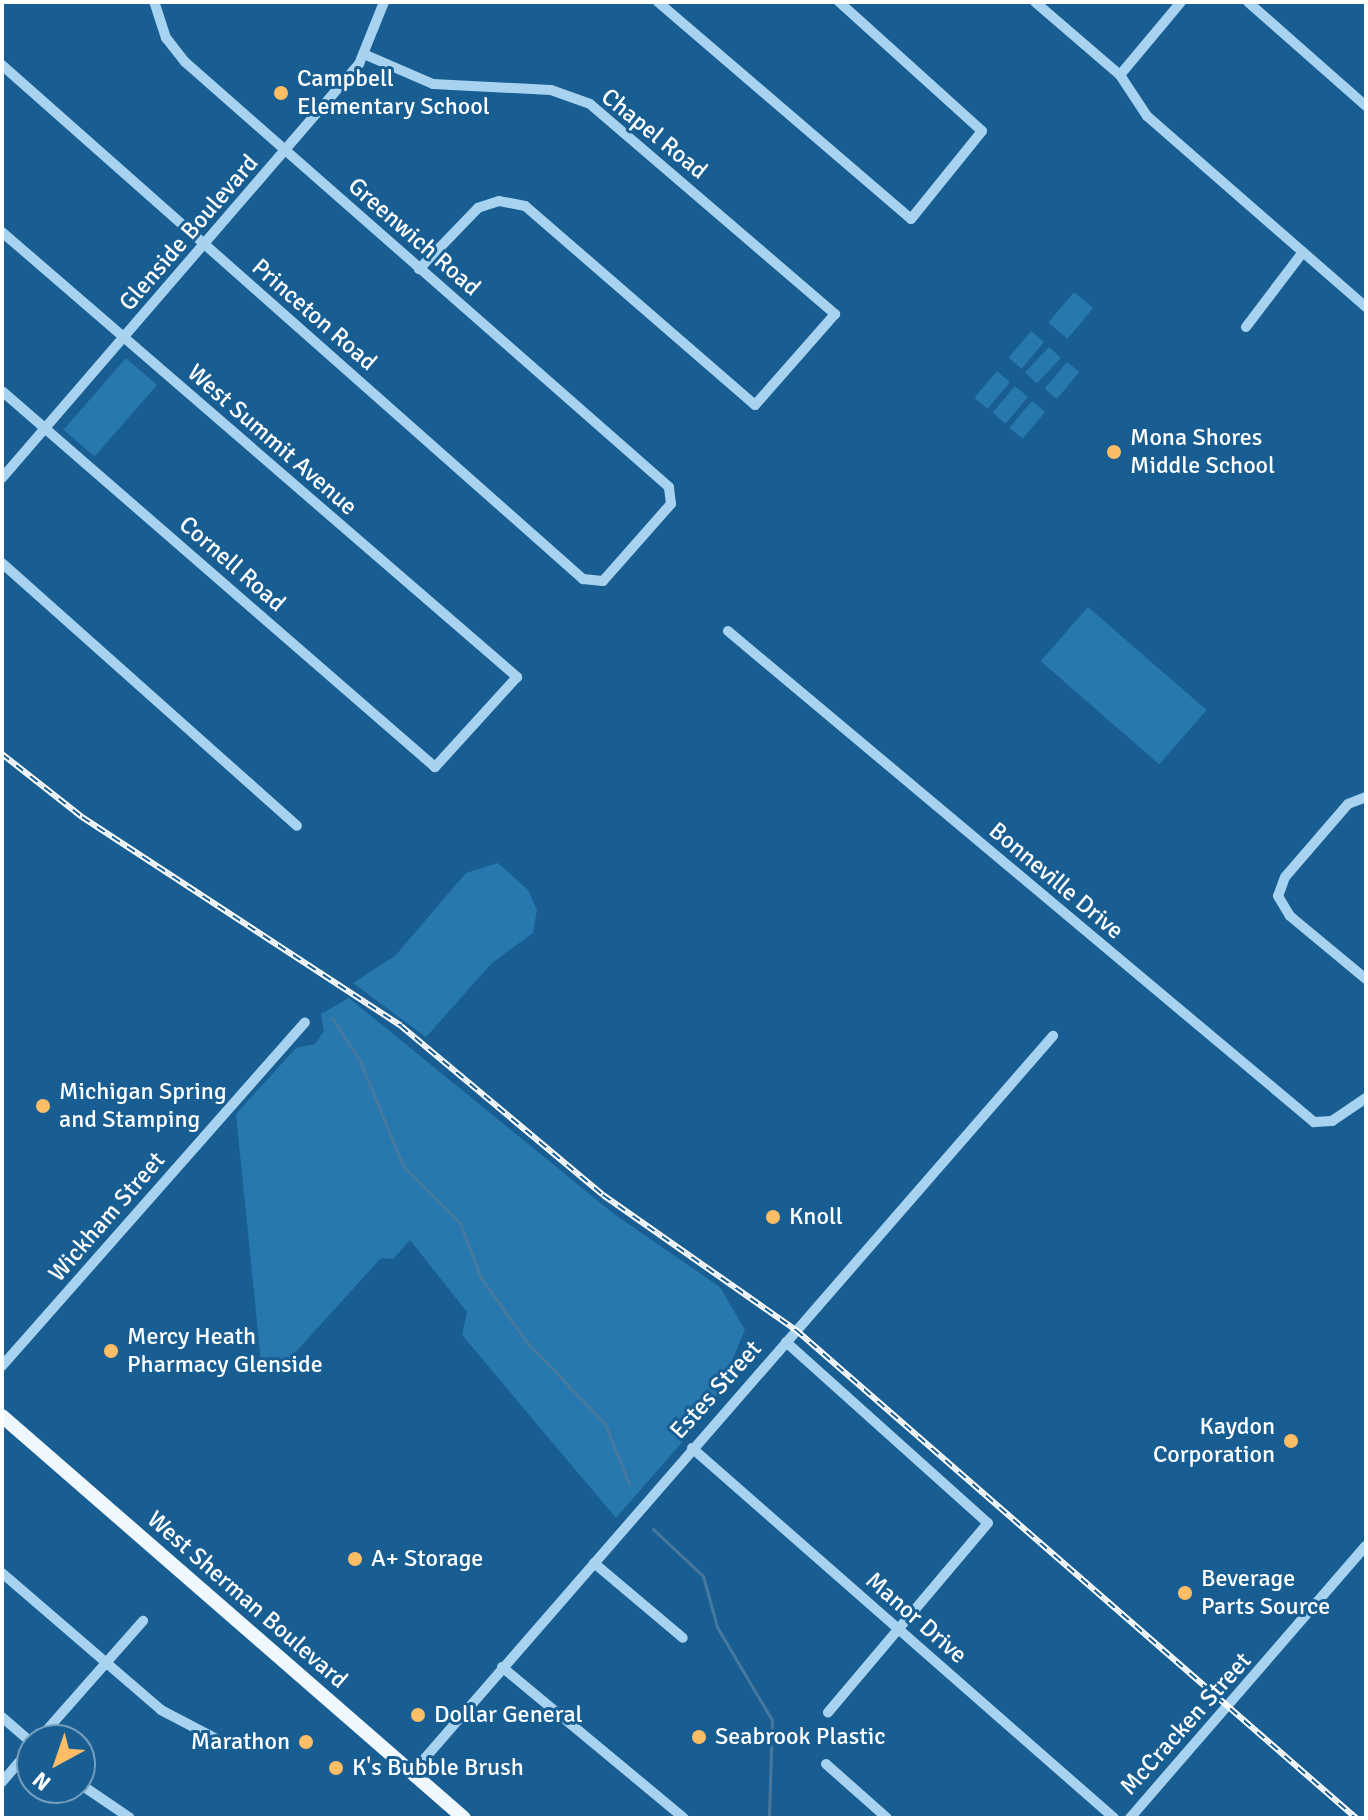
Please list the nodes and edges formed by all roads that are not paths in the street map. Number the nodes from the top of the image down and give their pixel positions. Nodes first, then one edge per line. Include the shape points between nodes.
1 (154, 2) edge
2 (384, 2) edge
3 (658, 2) edge
4 (839, 2) edge
5 (1035, 2) edge
6 (1181, 2) edge
7 (1248, 2) edge
8 (366, 55) junction
9 (2, 65) edge
10 (1120, 75) junction
11 (1366, 106) edge
12 (286, 152) junction
13 (2, 232) edge
14 (204, 246) junction
15 (1303, 252) junction
16 (419, 269) junction
17 (1366, 307) edge
18 (1246, 327) dead end
19 (124, 339) junction
20 (2, 391) edge
21 (44, 428) junction
22 (2, 478) edge
23 (669, 487) joint
24 (2, 563) edge
25 (728, 631) dead end
26 (435, 767) joint
27 (1366, 797) edge
28 (297, 826) dead end
29 (1366, 979) edge
30 (305, 1022) dead end
31 (1053, 1036) dead end
32 (1366, 1098) edge
33 (786, 1342) junction
34 (2, 1366) edge
35 (2, 1416) edge
36 (692, 1448) junction
37 (1365, 1550) edge
38 (594, 1563) junction
39 (2, 1573) edge
40 (143, 1621) dead end
41 (896, 1628) junction
42 (683, 1638) dead end
43 (106, 1663) junction
44 (502, 1667) junction
45 (828, 1712) dead end
46 (52, 1724) edge
47 (228, 1745) dead end
48 (826, 1764) dead end
49 (16, 1765) edge
50 (412, 1773) junction
51 (2, 1782) edge
52 (96, 1795) edge
53 (130, 1818) edge
54 (464, 1818) edge
55 (684, 1818) edge
56 (887, 1818) edge
57 (1114, 1818) edge
58 (1130, 1818) edge

1 - 12 street, Greenwich Road via 173,49
2 - 8 street, Glenside Boulevard
3 - 4 street via 904,218 917,216 982,131
5 - 10 street
6 - 10 street
7 - 11 street
8 - 12 street, Glenside Boulevard
8 - 16 street, Chapel Road via 433,84 551,90 590,104 835,314 755,405 525,206 499,201 478,208
9 - 14 street, Princeton Road
10 - 15 street via 1126,90
12 - 14 street, Glenside Boulevard
12 - 16 street, Greenwich Road
13 - 19 street, West Summit Avenue
14 - 19 street, Glenside Boulevard
14 - 23 street, Princeton Road via 583,579 603,581 671,504
15 - 17 street
15 - 18 street
16 - 23 street, Greenwich Road
19 - 21 street, Glenside Boulevard
19 - 26 street, West Summit Avenue via 517,677
20 - 21 street, Cornell Road
21 - 22 street, Glenside Boulevard
21 - 26 street, Cornell Road
24 - 28 street
25 - 32 street, Bonneville Drive via 1314,1122 1332,1121
27 - 29 street via 1348,804 1285,877 1278,896 1290,916
30 - 34 street, Wickham Street
31 - 33 street, Estes Street
33 - 36 street, Estes Street
33 - 41 street via 988,1523
35 - 50 main road, West Sherman Boulevard
36 - 38 street, Estes Street
36 - 41 street, Manor Drive
37 - 58 street, McCracken Street
38 - 42 street
38 - 44 street, Estes Street
39 - 43 street
40 - 43 street
41 - 45 street
41 - 57 street, Manor Drive
43 - 46 street
43 - 47 street via 161,1710
44 - 50 street, Estes Street
44 - 55 street
48 - 56 street
49 - 51 street
50 - 54 main road, West Sherman Boulevard
52 - 53 street

